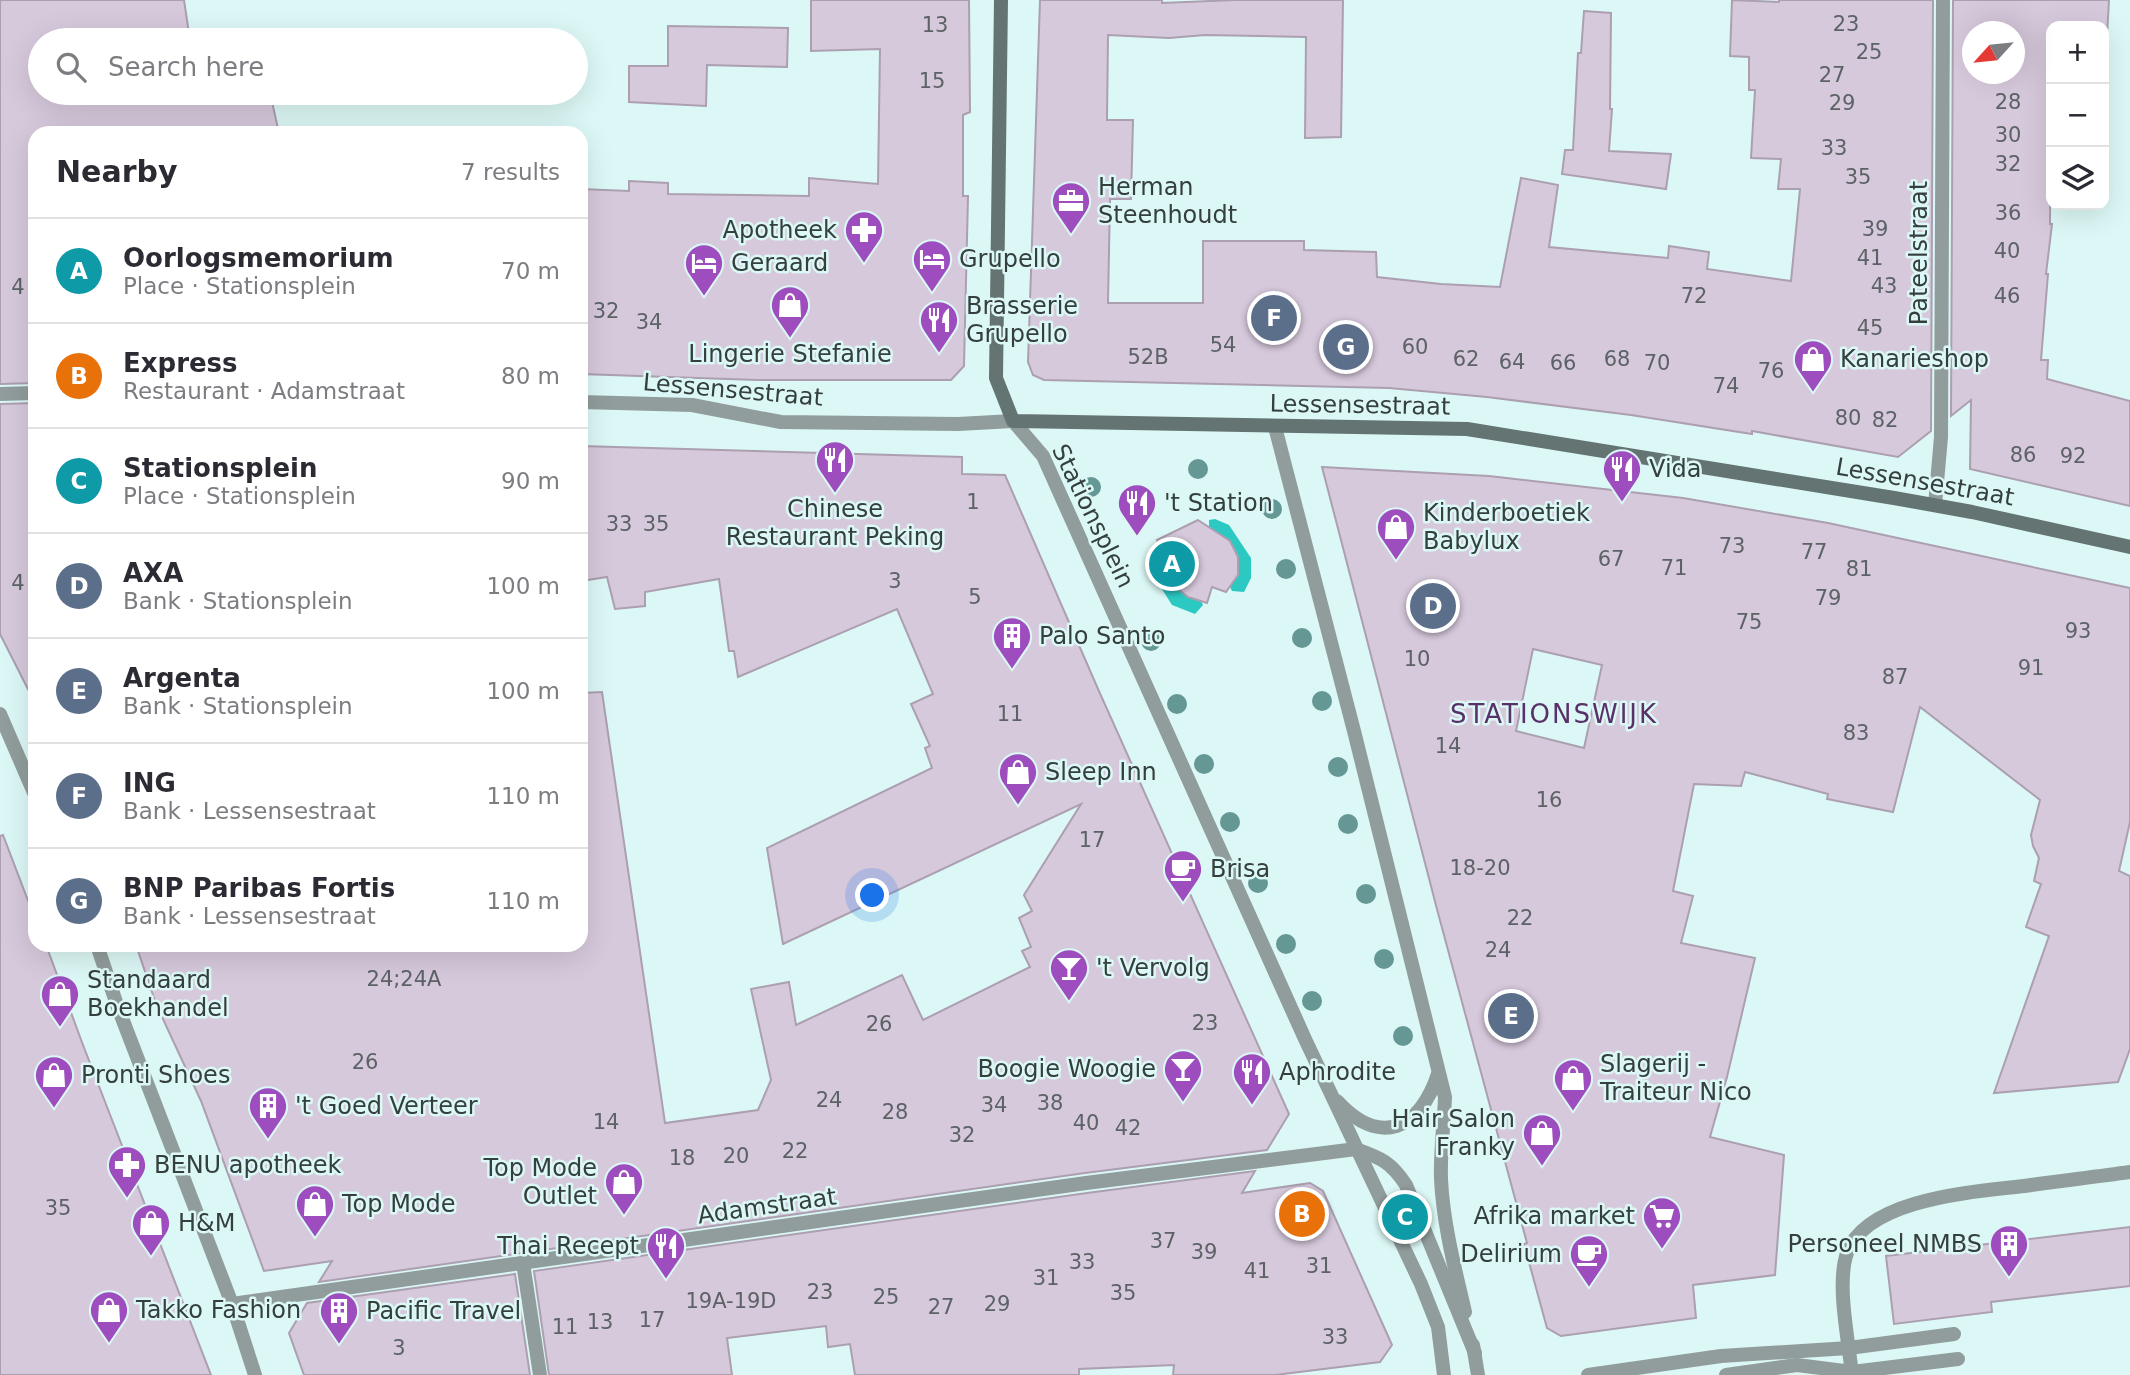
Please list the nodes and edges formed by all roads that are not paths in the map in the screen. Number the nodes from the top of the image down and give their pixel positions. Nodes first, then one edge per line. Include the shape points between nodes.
1 (1001, 0) edge
2 (1943, 0) edge
3 (28, 393) edge
4 (0, 394) edge
5 (588, 402) edge
6 (1013, 421) junction
7 (1275, 426) junction
8 (1936, 505) junction
9 (2130, 547) edge
10 (0, 714) edge
11 (28, 779) edge
12 (101, 952) edge
13 (1438, 1072) junction
14 (1332, 1095) junction
15 (1356, 1149) junction
16 (2130, 1172) edge
17 (523, 1263) junction
18 (232, 1304) junction
19 (1954, 1334) dead end
20 (1849, 1348) junction
21 (1475, 1353) junction
22 (1958, 1359) dead end
23 (1687, 1361) junction
24 (1852, 1374) edge
25 (255, 1375) edge
26 (540, 1375) edge
27 (1444, 1375) edge
28 (1478, 1375) edge
29 (1489, 1375) edge
30 (1588, 1375) edge
31 (1724, 1375) edge

1 - 6 main road via 996,378
2 - 8 street, Pateelstraat via 1941,437
3 - 4 street
5 - 6 street, Lessensestraat via 692,405 781,422
6 - 7 main road, Lessensestraat
6 - 14 street, Stationsplein via 1043,456
7 - 8 main road, Lessensestraat via 1467,429
7 - 13 street
8 - 9 main road, Lessensestraat
10 - 11 street
12 - 18 street via 117,1006
13 - 14 street, Stationsplein via 1424,1106 1405,1123 1391,1127 1362,1122
13 - 21 street via 1445,1097 1441,1181
14 - 15 street, Stationsplein
15 - 17 street, Adamstraat
15 - 21 street via 1395,1168 1406,1185
15 - 27 street, Stationsplein via 1438,1327
16 - 20 street via 1941,1196 1878,1219 1855,1238 1847,1253 1843,1272
17 - 18 street, Adamstraat
17 - 26 street
18 - 25 street
19 - 20 street
20 - 23 street
20 - 24 street
21 - 28 street
21 - 29 street
22 - 24 street
23 - 30 street
23 - 31 street via 1708,1362
24 - 31 street via 1797,1365

